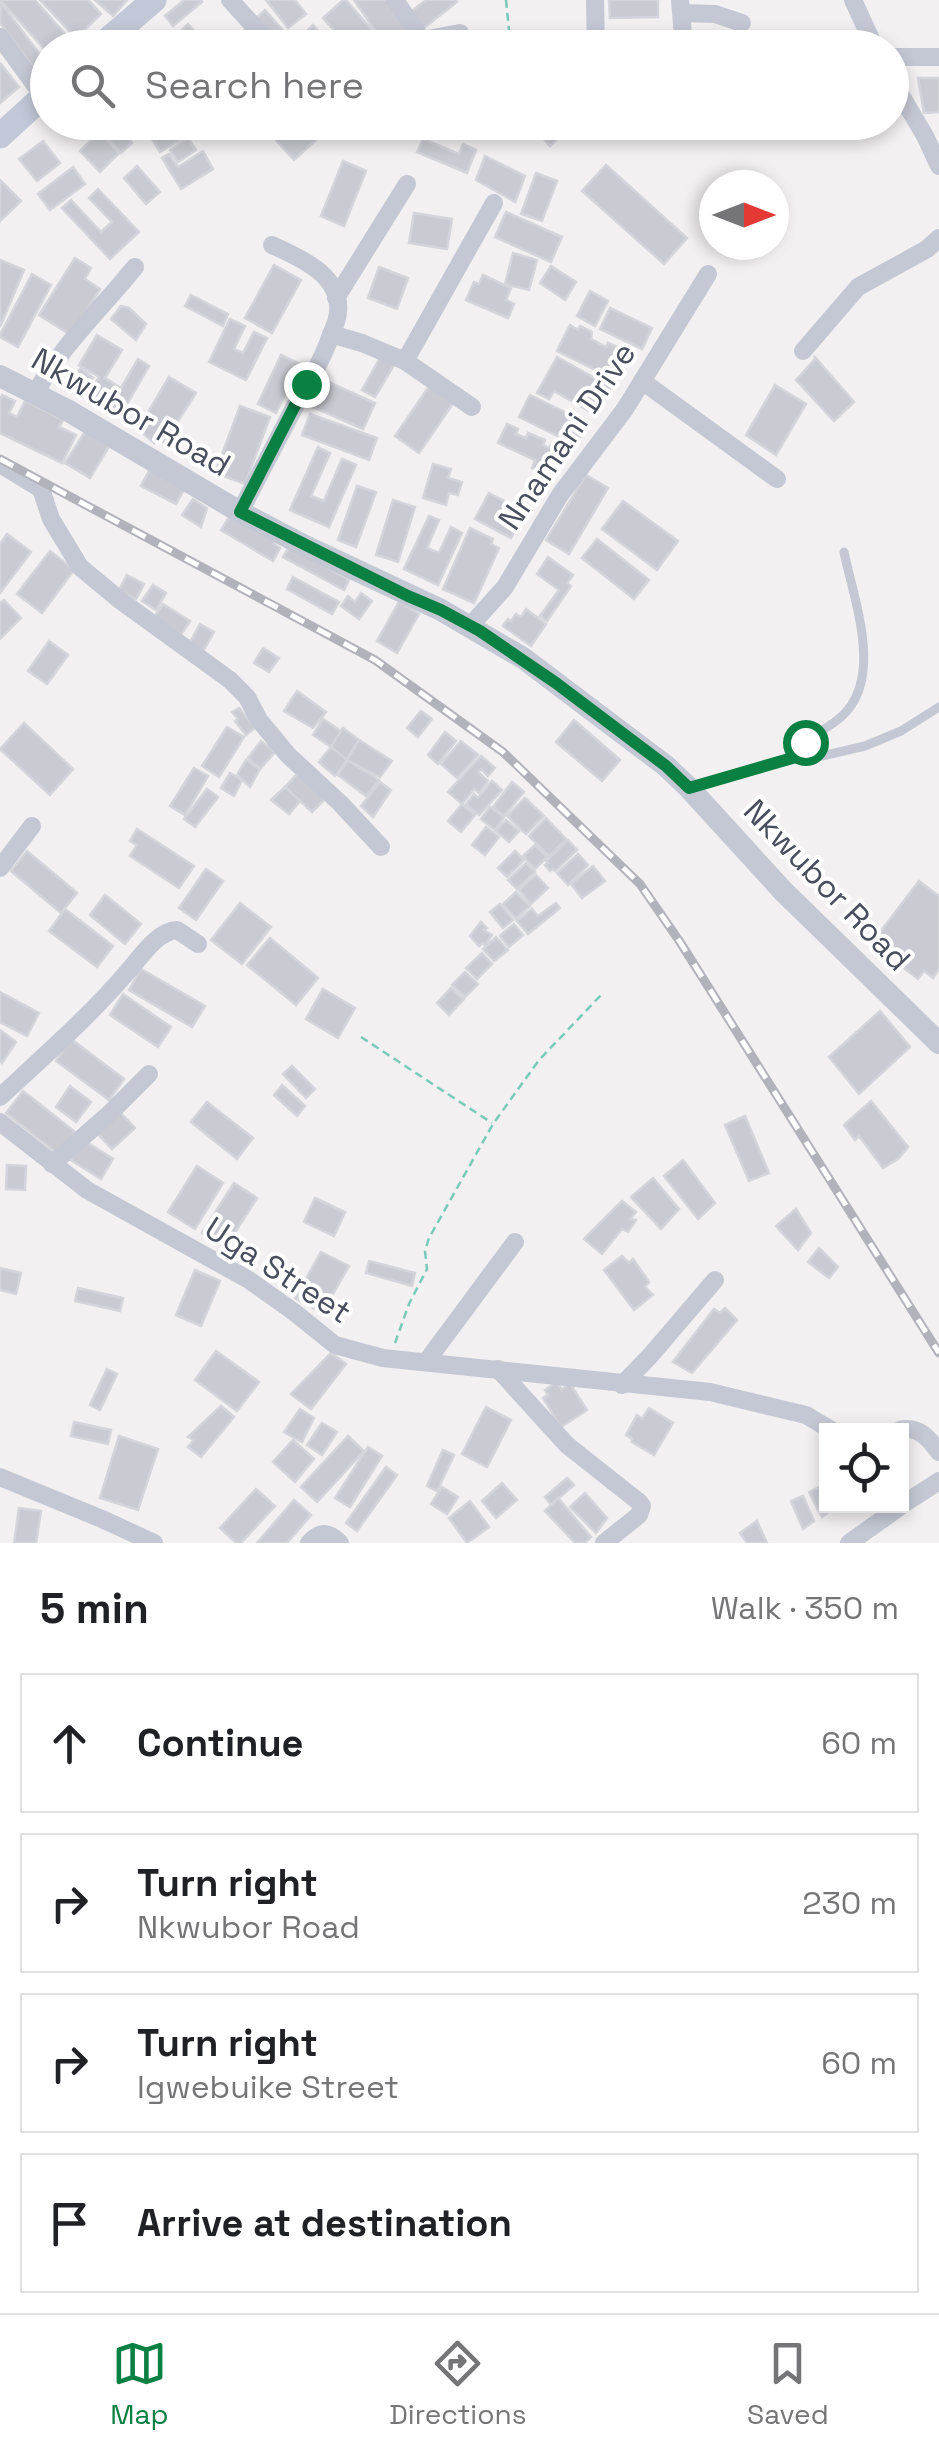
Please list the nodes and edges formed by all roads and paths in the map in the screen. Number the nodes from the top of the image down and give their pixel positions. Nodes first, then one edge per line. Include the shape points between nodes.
1 (154, 0) edge
2 (230, 0) edge
3 (395, 0) edge
4 (506, 0) edge
5 (595, 0) edge
6 (853, 0) edge
7 (681, 7) edge
8 (742, 23) dead end
9 (119, 30) edge
10 (258, 30) edge
11 (415, 30) edge
12 (509, 30) edge
13 (596, 30) edge
14 (867, 30) edge
15 (0, 37) edge
16 (909, 56) edge
17 (939, 57) edge
18 (30, 75) edge
19 (30, 108) edge
20 (909, 109) edge
21 (0, 136) edge
22 (939, 166) edge
23 (407, 184) dead end
24 (494, 203) dead end
25 (939, 238) edge
26 (272, 245) dead end
27 (135, 267) dead end
28 (708, 274) dead end
29 (336, 298) junction
30 (331, 334) junction
31 (803, 351) dead end
32 (405, 361) junction
33 (0, 376) edge
34 (642, 381) junction
35 (35, 394) junction
36 (472, 408) dead end
37 (0, 464) edge
38 (777, 478) dead end
39 (240, 512) junction
40 (844, 552) dead end
41 (470, 626) junction
42 (939, 707) edge
43 (796, 757) junction
44 (689, 788) junction
45 (32, 826) dead end
46 (381, 846) dead end
47 (0, 868) edge
48 (198, 944) dead end
49 (603, 993) dead end
50 (937, 1035) edge
51 (361, 1038) dead end
52 (149, 1074) dead end
53 (0, 1097) edge
54 (0, 1122) edge
55 (493, 1124) junction
56 (52, 1164) junction
57 (515, 1242) dead end
58 (715, 1280) dead end
59 (391, 1359) junction
60 (426, 1362) junction
61 (498, 1369) junction
62 (622, 1384) junction
63 (819, 1423) edge
64 (909, 1429) edge
65 (939, 1452) edge
66 (0, 1477) edge
67 (939, 1481) edge
68 (909, 1500) edge
69 (890, 1513) edge
70 (154, 1543) edge
71 (309, 1543) edge
72 (340, 1543) edge
73 (604, 1543) edge
74 (848, 1543) edge

1 - 9 main road
2 - 10 street
3 - 11 street
4 - 12 path
5 - 13 street
6 - 14 street
7 - 8 street
15 - 18 street
16 - 17 street
19 - 21 main road
20 - 22 street
23 - 29 street
24 - 32 street
25 - 31 street via 858,287
26 - 29 street via 309,263 332,284
27 - 35 street via 68,343
28 - 34 street, Nnamani Drive
29 - 30 street
30 - 32 street
30 - 39 street
32 - 36 street
33 - 35 street, Nkwubor Road
34 - 38 street
34 - 41 street, Nnamani Drive via 505,587
35 - 39 street, Nkwubor Road
37 - 46 street via 41,489 80,566 230,680 288,755
39 - 41 street, Nkwubor Road
40 - 43 lane via 865,670 853,704
41 - 44 street, Nkwubor Road via 556,683
42 - 43 lane via 865,746
43 - 44 lane
44 - 50 street, Nkwubor Road via 784,891
45 - 47 street
48 - 53 street via 167,931
49 - 55 path via 539,1060
51 - 55 path
52 - 56 street
54 - 56 street, Uga Street
55 - 59 path via 429,1238 426,1269
56 - 59 street, Uga Street via 249,1280 335,1345
57 - 60 street
58 - 62 street
59 - 60 street, Uga Street
60 - 61 street, Uga Street
61 - 62 street, Uga Street
61 - 73 street via 567,1445 640,1502 639,1515
62 - 63 street, Uga Street via 710,1392
64 - 65 street via 926,1435
66 - 70 street
67 - 68 street
69 - 74 street
71 - 72 street via 324,1533

